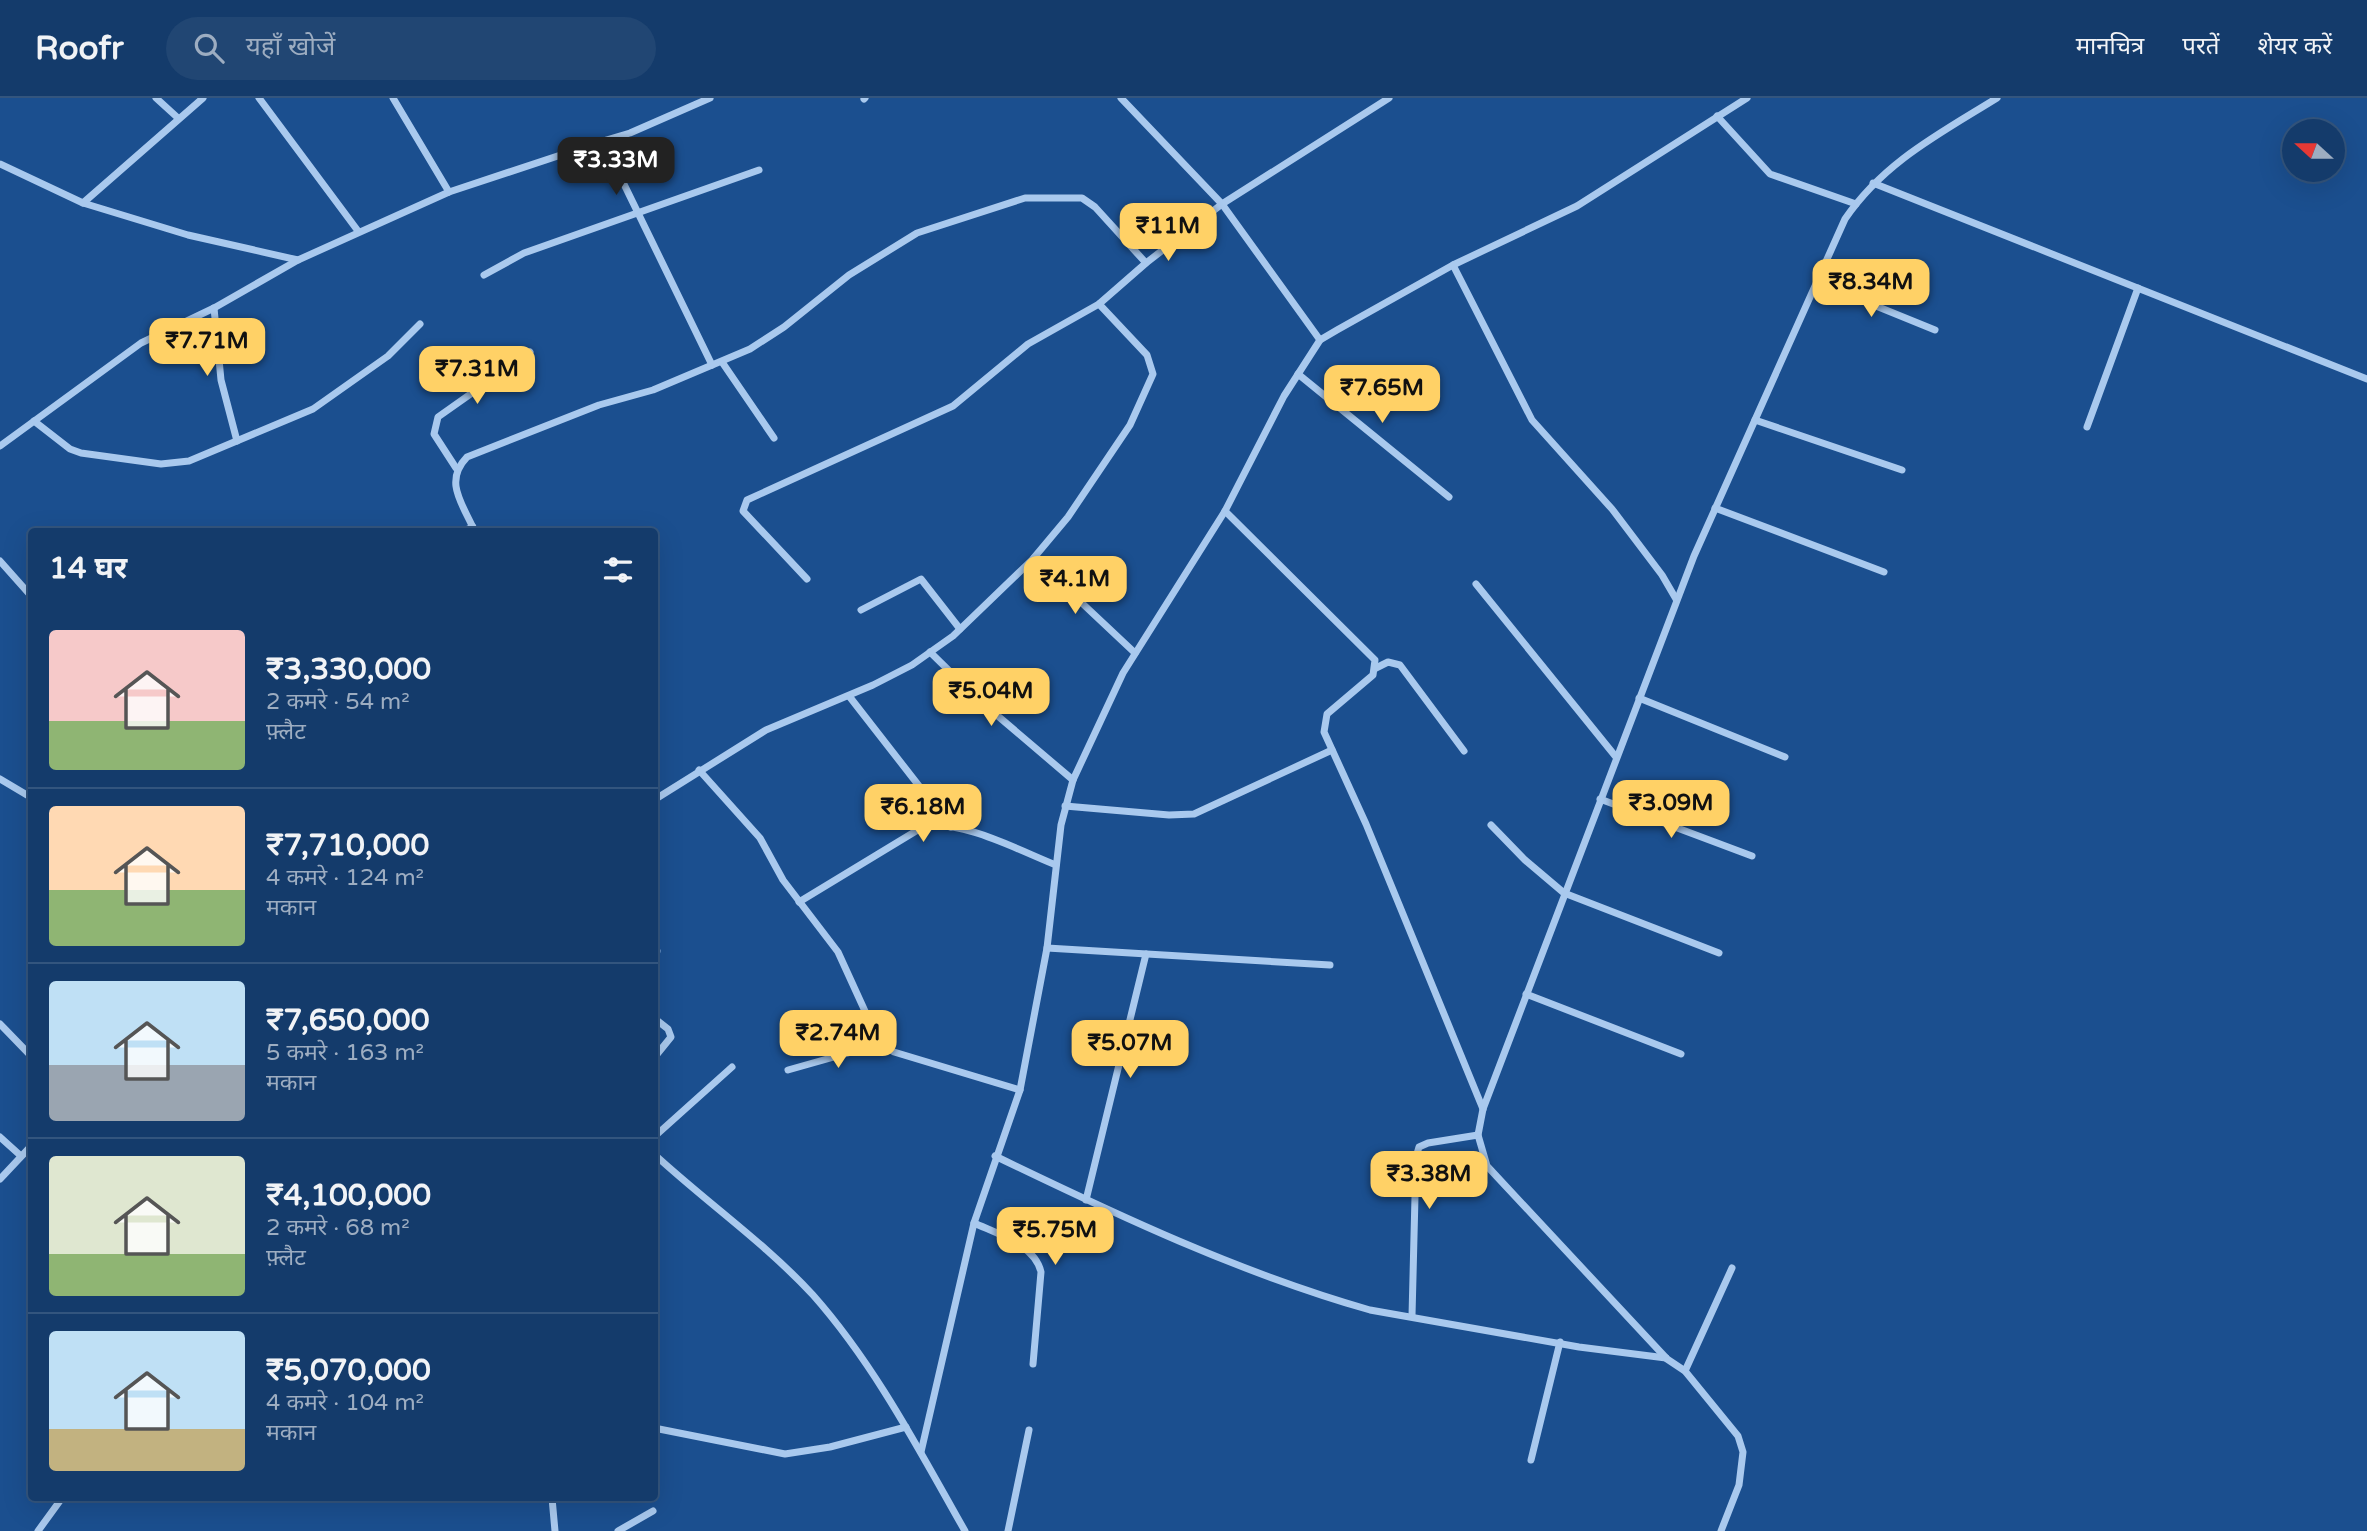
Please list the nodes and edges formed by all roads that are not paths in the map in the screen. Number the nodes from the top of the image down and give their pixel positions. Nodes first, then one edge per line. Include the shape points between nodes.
1 (156, 98) edge
2 (203, 98) edge
3 (259, 98) edge
4 (393, 98) edge
5 (710, 98) edge
6 (1121, 98) edge
7 (1389, 98) edge
8 (1747, 98) edge
9 (1997, 98) edge
10 (1717, 116) junction
11 (178, 118) junction
12 (603, 141) junction
13 (0, 164) edge
14 (759, 170) dead end
15 (1874, 183) junction
16 (449, 192) junction
17 (83, 203) junction
18 (1222, 204) junction
19 (1856, 204) junction
20 (640, 213) junction
21 (358, 231) junction
22 (298, 260) junction
23 (1146, 263) junction
24 (1453, 265) junction
25 (484, 275) dead end
26 (1817, 282) junction
27 (2138, 288) junction
28 (1099, 304) junction
29 (214, 308) junction
30 (420, 324) dead end
31 (1936, 330) dead end
32 (1320, 341) junction
33 (530, 352) dead end
34 (722, 362) junction
35 (712, 365) junction
36 (1298, 374) junction
37 (2367, 379) edge
38 (1755, 420) junction
39 (34, 421) junction
40 (2087, 427) dead end
41 (774, 438) dead end
42 (237, 441) junction
43 (0, 446) edge
44 (457, 468) junction
45 (1902, 470) dead end
46 (1449, 497) dead end
47 (1715, 508) junction
48 (1225, 511) junction
49 (474, 528) edge
50 (1034, 558) junction
51 (0, 561) edge
52 (1884, 572) dead end
53 (807, 579) dead end
54 (1476, 584) dead end
55 (28, 592) edge
56 (1676, 599) junction
57 (861, 610) dead end
58 (960, 629) junction
59 (930, 652) junction
60 (1135, 653) junction
61 (1376, 668) junction
62 (849, 695) junction
63 (1639, 698) junction
64 (1332, 750) junction
65 (1464, 751) dead end
66 (1616, 757) junction
67 (1785, 757) dead end
68 (699, 770) junction
69 (0, 779) edge
70 (1073, 780) junction
71 (28, 796) edge
72 (658, 797) edge
73 (1601, 799) junction
74 (1065, 806) junction
75 (1491, 825) dead end
76 (951, 827) junction
77 (1752, 856) dead end
78 (1056, 865) junction
79 (1564, 894) junction
80 (799, 902) junction
81 (1047, 948) junction
82 (1718, 953) dead end
83 (1146, 954) junction
84 (1330, 965) dead end
85 (1526, 994) junction
86 (658, 1021) edge
87 (0, 1024) edge
88 (880, 1044) junction
89 (28, 1053) edge
90 (658, 1053) edge
91 (1681, 1054) dead end
92 (732, 1067) dead end
93 (788, 1070) dead end
94 (1020, 1090) junction
95 (1483, 1109) junction
96 (658, 1133) edge
97 (1478, 1135) junction
98 (0, 1137) edge
99 (28, 1149) edge
100 (21, 1156) junction
101 (995, 1156) junction
102 (658, 1158) edge
103 (0, 1179) edge
104 (1086, 1200) junction
105 (974, 1223) junction
106 (1732, 1268) dead end
107 (1412, 1316) junction
108 (1560, 1342) junction
109 (1667, 1359) junction
110 (1034, 1364) dead end
111 (1685, 1371) junction
112 (906, 1427) junction
113 (658, 1429) edge
114 (1029, 1430) dead end
115 (921, 1452) junction
116 (1531, 1460) dead end
117 (60, 1501) edge
118 (552, 1501) edge
119 (653, 1511) dead end
120 (38, 1531) edge
121 (555, 1531) edge
122 (618, 1531) edge
123 (965, 1531) edge
124 (1008, 1531) edge
125 (1721, 1531) edge

1 - 11 street
2 - 11 street
3 - 21 street
4 - 16 street
5 - 12 street via 630,134
6 - 18 street
7 - 18 street
8 - 10 street
9 - 15 street
10 - 19 street via 1770,174
10 - 24 street via 1577,206
11 - 17 street
12 - 16 street
12 - 20 street
13 - 17 street
14 - 20 street
15 - 19 street
15 - 27 street
16 - 21 street
17 - 22 street via 188,235
18 - 23 street
18 - 32 street
19 - 26 street
20 - 25 street via 524,253
20 - 35 street
21 - 22 street
22 - 29 street
23 - 28 street
23 - 34 street via 1082,198 1025,198 917,233 849,275 764,341
24 - 32 street
24 - 56 street via 1532,420 1612,509
26 - 31 street
26 - 38 street
27 - 37 street
27 - 40 street
28 - 50 street via 1147,355 1153,374 1130,425 1068,517
28 - 53 street via 1028,344 953,406 744,503 743,511
29 - 39 street via 141,343
29 - 42 street via 221,380
30 - 42 street via 388,356 313,409
32 - 36 street
33 - 44 street via 438,417 434,434
34 - 35 street
34 - 41 street
35 - 44 street via 467,457
36 - 46 street
36 - 48 street
38 - 45 street
38 - 47 street
39 - 42 street via 81,453 161,464 189,461
39 - 43 street
44 - 49 street via 453,481
47 - 52 street
47 - 56 street
48 - 60 street
48 - 61 street via 1376,660
50 - 58 street
50 - 60 street
51 - 55 street
54 - 66 street
56 - 63 street
57 - 58 street via 921,579
58 - 59 street
59 - 62 street
59 - 70 street
60 - 70 street
61 - 64 street via 1373,676 1327,714 1324,732
61 - 65 street via 1388,662 1400,665
62 - 68 street via 766,730
62 - 76 street
63 - 66 street
63 - 67 street
64 - 74 street via 1194,814
64 - 95 street
66 - 73 street
68 - 72 street
68 - 80 street via 760,838
69 - 71 street
70 - 74 street
73 - 77 street
73 - 79 street
74 - 78 street
75 - 79 street
76 - 78 street
76 - 80 street via 934,824 921,828
78 - 81 street
79 - 82 street
79 - 85 street
80 - 88 street via 838,952
81 - 83 street
81 - 94 street
83 - 84 street
83 - 104 street
85 - 91 street
85 - 95 street
86 - 90 street via 671,1037
87 - 89 street
88 - 93 street
88 - 94 street
92 - 96 street
94 - 101 street
95 - 97 street
97 - 107 street via 1419,1147
97 - 109 street via 1487,1166
98 - 100 street
99 - 100 street
100 - 103 street
101 - 104 street
101 - 105 street
102 - 112 street via 785,1266 813,1296 849,1339
104 - 107 street via 1260,1274 1370,1310
105 - 110 street via 1038,1259
105 - 115 street
106 - 111 street
107 - 108 street
108 - 109 street
108 - 116 street
109 - 111 street
111 - 125 street via 1738,1436 1743,1452 1740,1485
112 - 113 street via 785,1454
112 - 115 street
114 - 124 street
115 - 123 street
117 - 120 street
118 - 121 street
119 - 122 street

